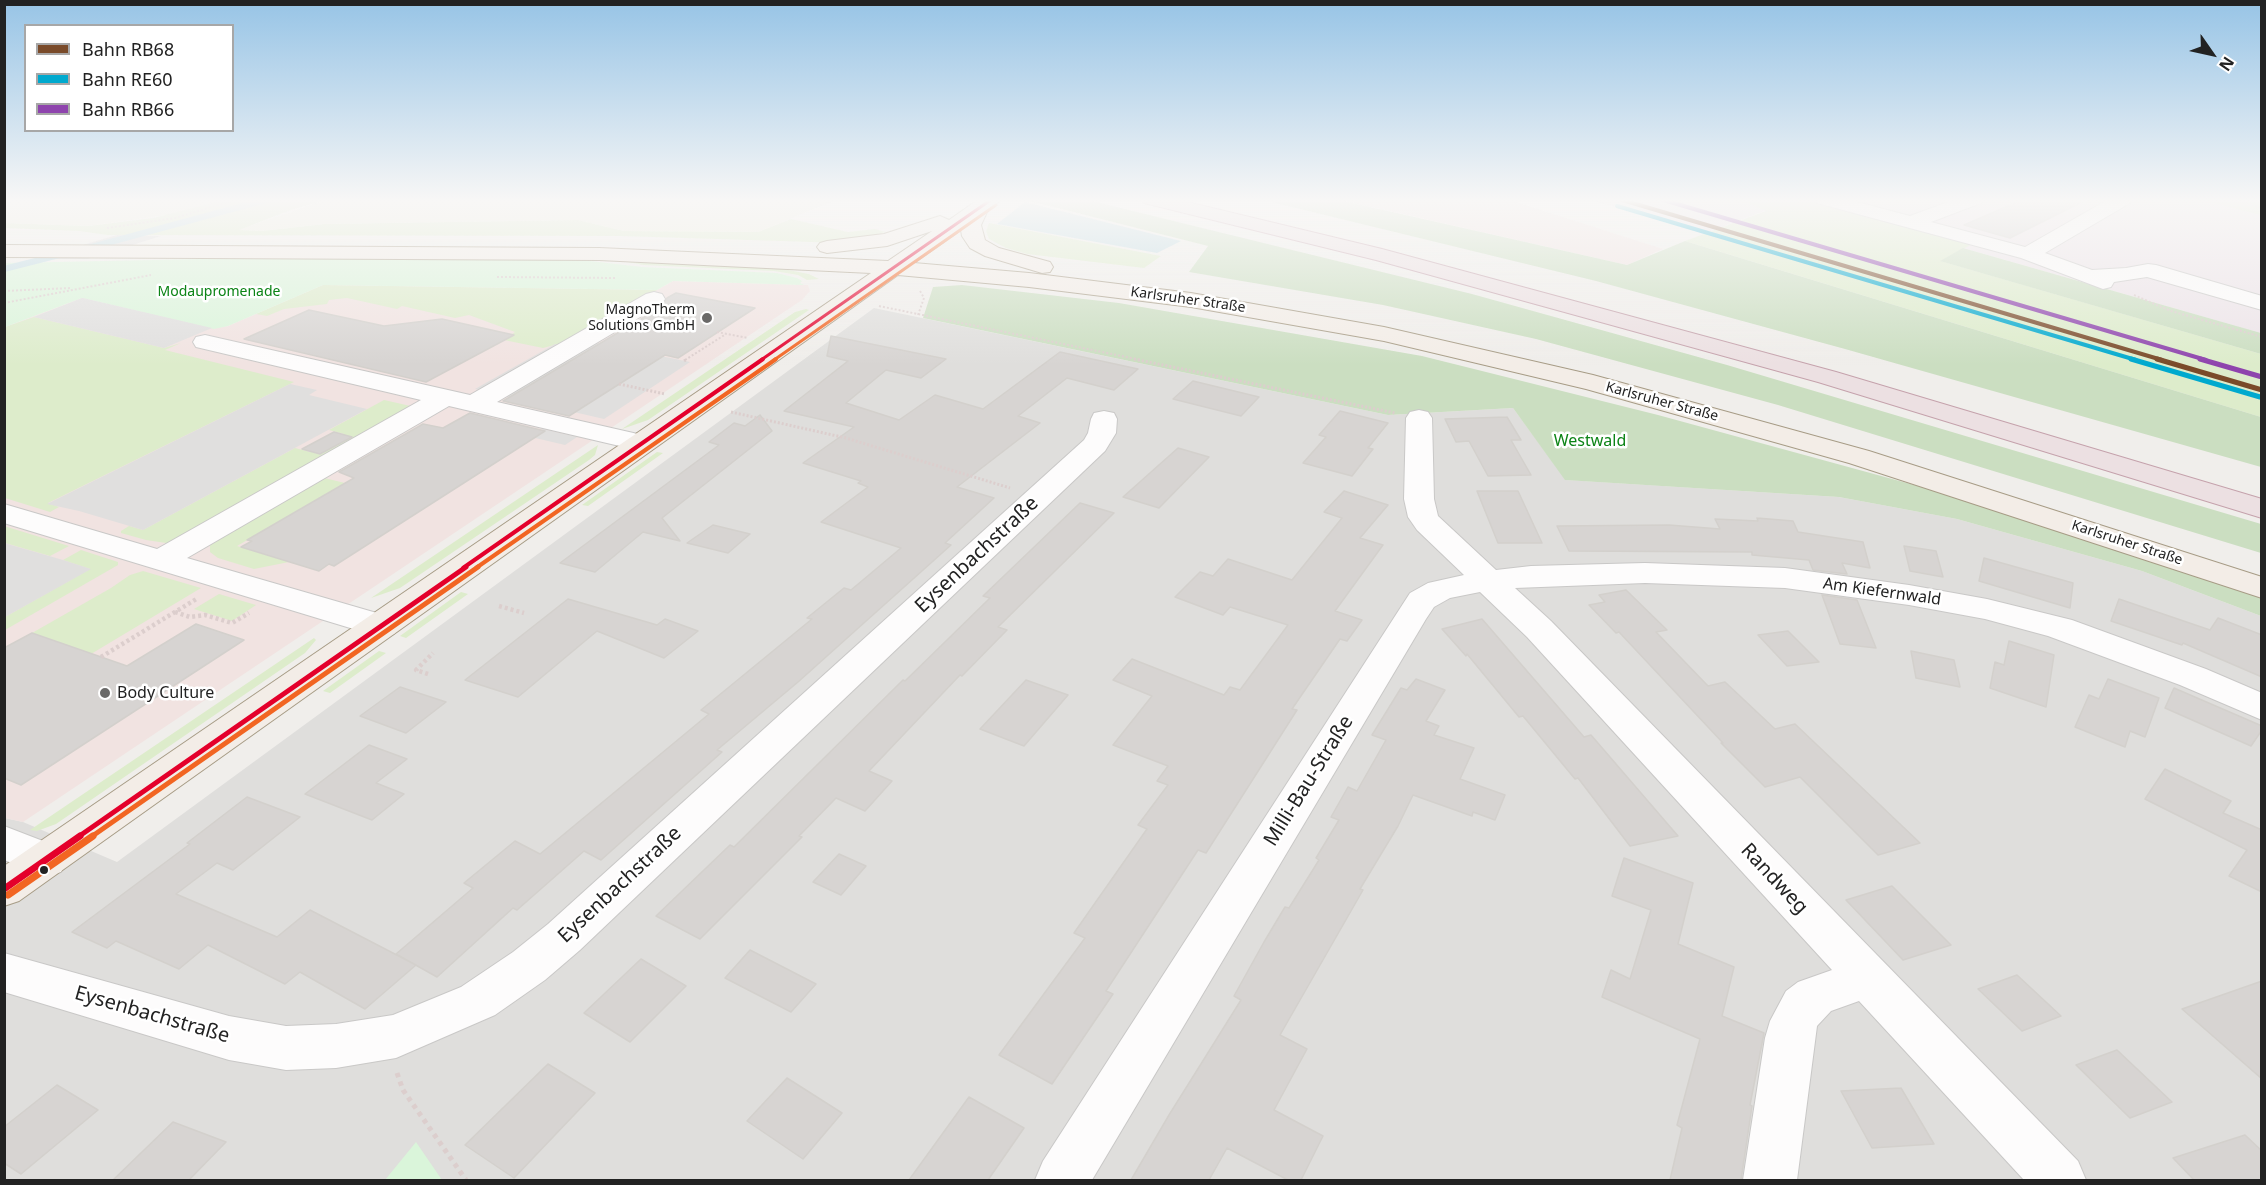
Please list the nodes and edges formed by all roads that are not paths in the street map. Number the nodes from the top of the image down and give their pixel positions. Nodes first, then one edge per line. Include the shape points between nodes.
1 (595, 254) edge
2 (914, 254) edge
3 (917, 254) edge
4 (1000, 254) edge
5 (1379, 254) edge
6 (1438, 254) edge
7 (2028, 254) edge
8 (783, 261) junction
9 (1042, 267) junction
10 (895, 268) junction
11 (979, 276) junction
12 (654, 299) dead end
13 (2262, 303) edge
14 (830, 312) junction
15 (205, 342) dead end
16 (444, 398) junction
17 (472, 405) junction
18 (1419, 418) road end
19 (1104, 419) dead end
20 (641, 443) junction
21 (2262, 486) edge
22 (2262, 509) edge
23 (4, 513) edge
24 (162, 560) junction
25 (2262, 566) edge
26 (1485, 581) junction
27 (2262, 588) edge
28 (382, 626) junction
29 (2262, 708) edge
30 (4, 842) edge
31 (46, 860) junction
32 (4, 889) edge
33 (4, 972) edge
34 (1868, 978) junction
35 (1062, 1180) edge
36 (1770, 1180) edge
37 (2059, 1180) edge

1 - 8 main road, Karlsruher Straße
2 - 10 main road
3 - 9 main road, Karlsruher Straße
4 - 9 main road
5 - 22 highway via 1827,377
6 - 21 highway via 1856,367
7 - 13 street via 2097,280 2148,270
8 - 10 main road, Karlsruher Straße
8 - 14 main road via 813,269 829,279 834,292
9 - 25 main road, Karlsruher Straße via 1283,301 1552,357 1863,440
10 - 11 main road, Karlsruher Straße
10 - 14 main road
11 - 14 main road via 917,285
11 - 27 main road, Karlsruher Straße via 1254,310 1521,365 1858,457
12 - 17 street
14 - 20 main road
15 - 16 street
16 - 17 street
16 - 24 street
17 - 20 street
18 - 26 street via 1419,499 1423,517
19 - 33 street, Eysenbachstraße via 1095,445 564,937 478,1001 396,1036 310,1048 259,1044
20 - 28 main road
23 - 24 street
24 - 28 street
26 - 29 street, Am Kiefernwald via 1559,574 1668,574 1785,578 1909,595 2060,628 2193,677
26 - 34 street, Randweg via 1539,629
26 - 35 street, Milli-Bau-Straße via 1440,590 1416,608
28 - 31 main road
30 - 31 street
31 - 32 main road
34 - 36 street via 1815,996 1794,1021
34 - 37 street, Randweg

